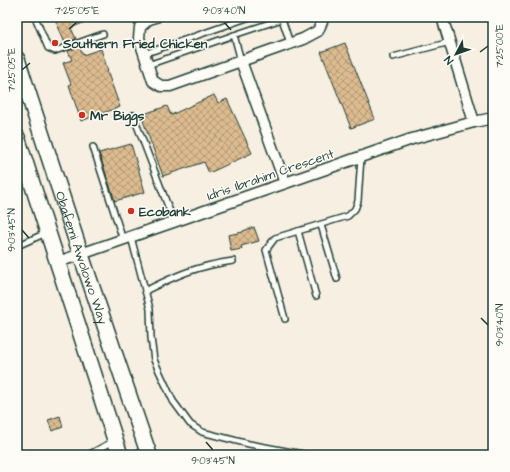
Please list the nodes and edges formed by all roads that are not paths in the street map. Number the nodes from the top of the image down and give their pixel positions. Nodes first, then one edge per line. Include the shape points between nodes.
1 (35, 17) edge
2 (250, 17) edge
3 (324, 17) edge
4 (442, 17) edge
5 (151, 18) edge
6 (281, 18) edge
7 (103, 34) dead end
8 (234, 35) junction
9 (450, 42) junction
10 (290, 43) junction
11 (144, 54) junction
12 (393, 57) dead end
13 (17, 59) edge
14 (241, 61) junction
15 (148, 65) junction
16 (133, 116) dead end
17 (493, 118) edge
18 (474, 122) junction
19 (17, 137) edge
20 (93, 147) dead end
21 (361, 157) junction
22 (22, 172) edge
23 (285, 183) junction
24 (174, 222) junction
25 (321, 225) junction
26 (298, 231) junction
27 (49, 232) junction
28 (127, 238) junction
29 (17, 245) edge
30 (81, 255) junction
31 (233, 261) dead end
32 (58, 262) junction
33 (337, 279) dead end
34 (145, 291) junction
35 (316, 296) dead end
36 (286, 319) dead end
37 (115, 440) junction
38 (88, 455) edge
39 (120, 455) edge
40 (149, 455) edge
41 (308, 455) edge

1 - 7 lane via 51,50 55,51
2 - 11 lane
3 - 10 street via 318,31
4 - 9 street
5 - 11 street via 140,27 139,38
6 - 8 lane
6 - 10 lane
8 - 14 lane
8 - 15 lane
9 - 12 lane
9 - 18 street
10 - 14 street
11 - 15 street
13 - 30 main road, Obafemi Awolowo Way
14 - 15 street via 170,86 162,86 154,81
14 - 23 street
16 - 24 lane
17 - 18 street, Idris Ibrahim Crescent
18 - 21 street, Idris Ibrahim Crescent via 412,139
19 - 22 main road, Obafemi Awolowo Way
20 - 28 lane
21 - 23 street, Idris Ibrahim Crescent
21 - 25 lane via 358,202 355,209 348,216
22 - 27 main road, Obafemi Awolowo Way
23 - 24 street, Idris Ibrahim Crescent
24 - 28 street, Idris Ibrahim Crescent
25 - 26 lane
25 - 33 lane
26 - 35 lane
26 - 36 lane via 275,238 266,250
27 - 29 lane
27 - 32 main road, Obafemi Awolowo Way
28 - 30 street, Idris Ibrahim Crescent
28 - 34 lane
30 - 32 street, Idris Ibrahim Crescent
30 - 40 main road, Obafemi Awolowo Way
31 - 34 lane via 184,272
32 - 37 main road, Obafemi Awolowo Way
34 - 41 lane via 150,308 154,360 173,401 190,424 202,432 236,441
37 - 38 lane
37 - 39 main road, Obafemi Awolowo Way

